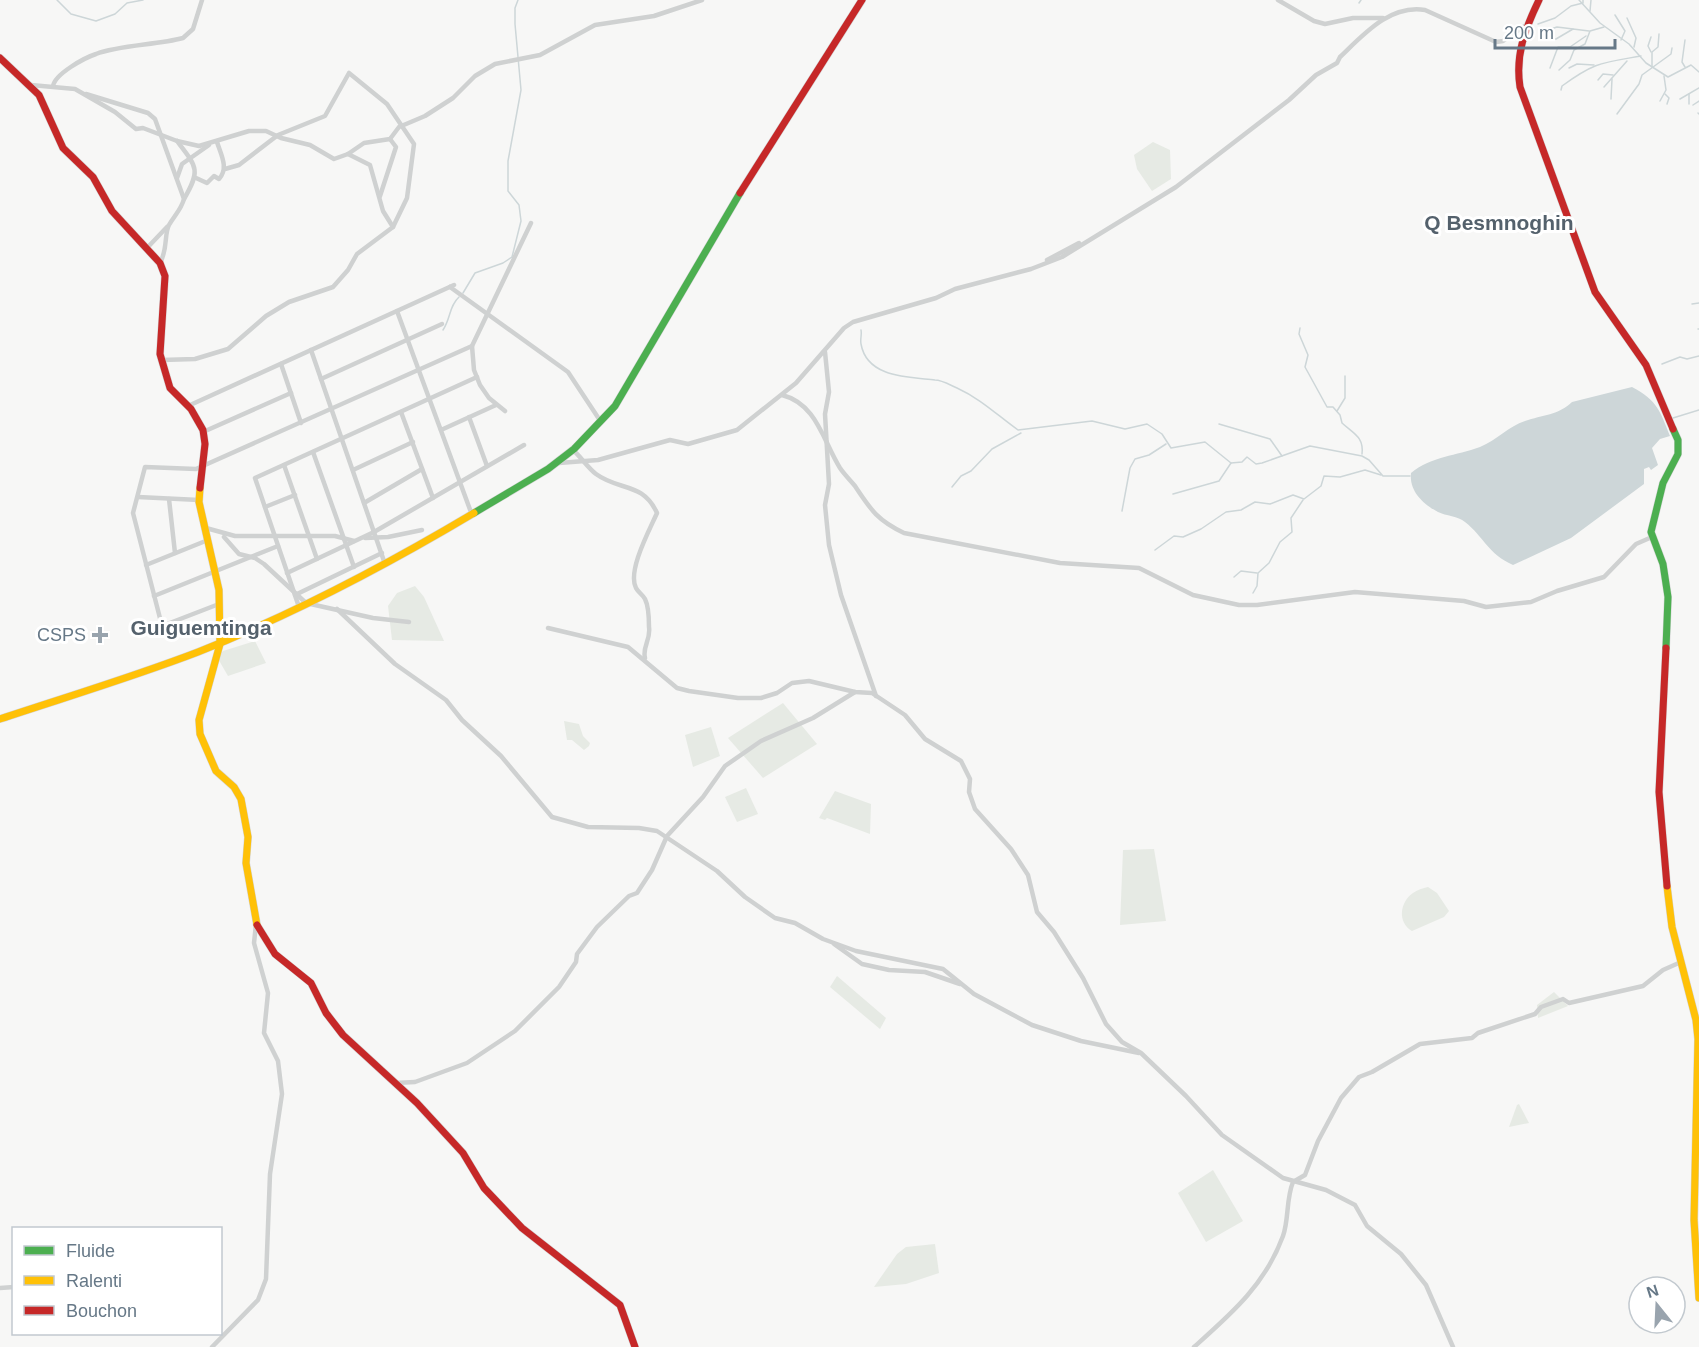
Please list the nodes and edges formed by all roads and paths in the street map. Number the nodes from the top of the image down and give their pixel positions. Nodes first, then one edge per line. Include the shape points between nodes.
1 (202, 0) edge
2 (702, 0) edge
3 (862, 0) edge
4 (1278, 0) edge
5 (1539, 0) edge
6 (1384, 18) junction
7 (1526, 25) junction
8 (0, 59) edge
9 (31, 85) junction
10 (54, 86) junction
11 (81, 92) junction
12 (402, 124) junction
13 (159, 134) junction
14 (278, 135) junction
15 (390, 139) junction
16 (177, 141) junction
17 (217, 142) junction
18 (211, 144) junction
19 (348, 154) junction
20 (190, 158) junction
21 (225, 169) junction
22 (177, 178) junction
23 (196, 178) junction
24 (380, 196) junction
25 (184, 200) junction
26 (531, 223) dead end
27 (393, 226) junction
28 (167, 227) junction
29 (147, 248) junction
30 (160, 264) junction
31 (397, 311) junction
32 (486, 313) junction
33 (442, 324) dead end
34 (408, 340) junction
35 (472, 346) junction
36 (311, 350) junction
37 (825, 352) junction
38 (162, 360) junction
39 (280, 364) junction
40 (419, 370) junction
41 (477, 377) junction
42 (321, 379) junction
43 (291, 393) junction
44 (782, 395) junction
45 (429, 399) junction
46 (496, 405) junction
47 (188, 406) junction
48 (332, 409) junction
49 (505, 411) dead end
50 (401, 412) junction
51 (469, 417) junction
52 (602, 422) junction
53 (302, 423) junction
54 (441, 430) junction
55 (203, 432) junction
56 (342, 439) junction
57 (826, 440) junction
58 (412, 442) junction
59 (524, 445) dead end
60 (573, 450) junction
61 (313, 452) junction
62 (585, 461) junction
63 (556, 464) junction
64 (284, 465) junction
65 (203, 466) junction
66 (488, 466) junction
67 (422, 469) junction
68 (353, 470) junction
69 (460, 483) junction
70 (295, 495) junction
71 (138, 497) junction
72 (433, 498) junction
73 (169, 499) junction
74 (200, 500) junction
75 (364, 503) junction
76 (265, 507) junction
77 (472, 515) junction
78 (206, 528) junction
79 (422, 530) dead end
80 (220, 534) junction
81 (275, 535) junction
82 (309, 535) junction
83 (375, 535) junction
84 (1652, 537) junction
85 (208, 540) junction
86 (345, 543) junction
87 (278, 546) junction
88 (175, 553) junction
89 (382, 553) junction
90 (249, 558) junction
91 (317, 559) junction
92 (385, 564) junction
93 (146, 565) junction
94 (354, 567) junction
95 (215, 571) junction
96 (288, 573) junction
97 (295, 595) junction
98 (154, 596) junction
99 (219, 604) junction
100 (303, 605) junction
101 (337, 609) junction
102 (409, 622) dead end
103 (548, 628) dead end
104 (220, 644) junction
105 (646, 660) junction
106 (855, 692) junction
107 (876, 696) junction
108 (0, 718) edge
109 (668, 836) junction
110 (256, 923) junction
111 (832, 942) junction
112 (1681, 962) junction
113 (963, 985) junction
114 (1141, 1053) junction
115 (395, 1083) junction
116 (1293, 1182) junction
117 (1699, 1298) edge
118 (212, 1347) edge
119 (635, 1347) edge
120 (1194, 1347) edge
121 (1453, 1347) edge

1 - 10 street via 193,29 183,38 95,54 63,72
2 - 12 street via 654,16 595,25 540,55 495,64 475,76 453,99
3 - 52 street
4 - 6 street via 1325,24 1353,18
5 - 7 street
6 - 7 street via 1414,8 1425,10 1496,42
6 - 37 street via 1337,63 1316,75 1158,199 1038,266 853,322
7 - 84 street via 1517,55 1517,72 1563,207 1599,302 1646,365 1678,440 1678,453 1656,507
8 - 9 street
9 - 10 street
9 - 29 street via 63,148 93,177 112,211
10 - 11 street
11 - 13 street via 115,111 136,129
11 - 13 street via 148,113 155,119
12 - 14 street via 387,104 349,73 325,116
12 - 15 street
12 - 27 street via 415,147 407,198
13 - 16 street
13 - 22 street
14 - 17 street via 256,130
14 - 19 street via 310,145 331,159
14 - 21 street via 239,165
15 - 19 street via 364,143
15 - 24 street via 396,147
16 - 18 street via 199,146
16 - 20 street
17 - 18 street
17 - 21 street
18 - 20 street
19 - 24 street via 370,165
20 - 22 street via 182,164
20 - 23 street
21 - 23 street via 221,178 214,176 209,182
22 - 25 street
23 - 25 street
24 - 27 street via 383,211
25 - 28 street
26 - 32 street
27 - 38 street via 357,254 333,287 289,302 228,349 195,358
28 - 29 street
28 - 30 street via 166,252
29 - 30 street
30 - 38 street via 165,280
31 - 32 street via 452,286
31 - 34 street
31 - 36 street
32 - 35 street
32 - 52 street via 568,372
33 - 34 street
34 - 40 street
34 - 42 street
35 - 40 street
35 - 41 street
36 - 39 street
36 - 42 street
37 - 44 street
37 - 57 street via 829,392
38 - 47 street via 170,388
39 - 43 street
39 - 47 street
40 - 45 street
40 - 48 street
41 - 45 street
41 - 46 street
42 - 48 street
43 - 53 street
43 - 55 street
44 - 57 street via 804,406
44 - 62 street via 747,424 714,438 688,444 670,441
45 - 50 street
45 - 54 street
46 - 49 street
46 - 51 street
47 - 55 street
48 - 53 street
48 - 56 street
50 - 56 street
50 - 58 street
51 - 54 street
51 - 66 street
52 - 60 street
53 - 65 street
54 - 69 street
55 - 65 street
56 - 61 street
56 - 68 street
57 - 84 street via 869,508 883,522 904,533 1060,563 1139,568 1193,595 1239,605 1355,592 1464,601 1486,607 1531,602 1604,577 1636,544
57 - 107 street via 829,484 825,505 830,545 841,595
58 - 67 street
58 - 68 street
59 - 66 street
60 - 62 street
60 - 63 street
61 - 64 street
61 - 86 street
62 - 63 street
62 - 105 street via 609,481 640,491 657,513 638,554 634,581 648,613 651,638 644,649
63 - 77 street
64 - 70 street
64 - 76 street via 255,478
65 - 71 street via 196,470 145,467
65 - 74 street
66 - 69 street
67 - 72 street
67 - 75 street
68 - 75 street
69 - 72 street
69 - 77 street
70 - 76 street
70 - 82 street
71 - 73 street
71 - 93 street via 134,513
72 - 83 street
73 - 74 street
73 - 88 street
74 - 78 street
75 - 83 street
76 - 81 street
77 - 92 street
78 - 80 street
78 - 85 street
79 - 83 street
80 - 81 street
80 - 90 street via 229,539 239,554
81 - 82 street
81 - 87 street
82 - 86 street via 335,536
82 - 91 street
83 - 86 street
83 - 89 street
84 - 112 street via 1664,564 1668,597 1659,792 1669,913
85 - 88 street
85 - 95 street
86 - 91 street
86 - 94 street
87 - 90 street
87 - 96 street
88 - 93 street
89 - 92 street
89 - 94 street
90 - 95 street
90 - 97 street via 264,564
91 - 96 street
92 - 100 street
93 - 98 street
94 - 97 street
95 - 98 street
95 - 99 street
96 - 97 street
97 - 100 street
98 - 99 street via 162,626
99 - 104 street
100 - 101 street
100 - 104 street
101 - 102 street
101 - 109 street via 395,664 446,700 501,756 552,817 588,827 639,828
103 - 105 street via 628,647
104 - 108 street
104 - 110 street via 200,720 200,734 216,771 241,799
105 - 106 street via 677,688 719,696 761,698 809,681
106 - 107 street
106 - 109 street via 736,757
107 - 114 street via 905,715 925,739 961,761 975,809 1011,849 1028,875 1037,912 1083,978 1101,1017 1122,1042
109 - 111 street via 717,871 756,906
109 - 115 street via 637,893 593,931 569,974 523,1024 466,1064 415,1082
110 - 115 street via 275,954 311,983 343,1035
110 - 118 street via 254,943 268,993 264,1033 278,1061 282,1094 270,1174 266,1279 258,1300
111 - 113 street via 872,955 943,969
111 - 113 street via 862,964 925,972
112 - 116 street via 1634,988 1569,1003 1563,999 1472,1038 1420,1044 1362,1075 1341,1098 1305,1175
112 - 117 street via 1698,1039 1694,1220
113 - 114 street via 1032,1025 1081,1041
114 - 116 street via 1214,1129
115 - 119 street via 463,1153 484,1188 522,1228 620,1305
116 - 120 street via 1282,1237 1265,1269 1236,1311
116 - 121 street via 1326,1190 1355,1205 1367,1226 1401,1254 1426,1285

